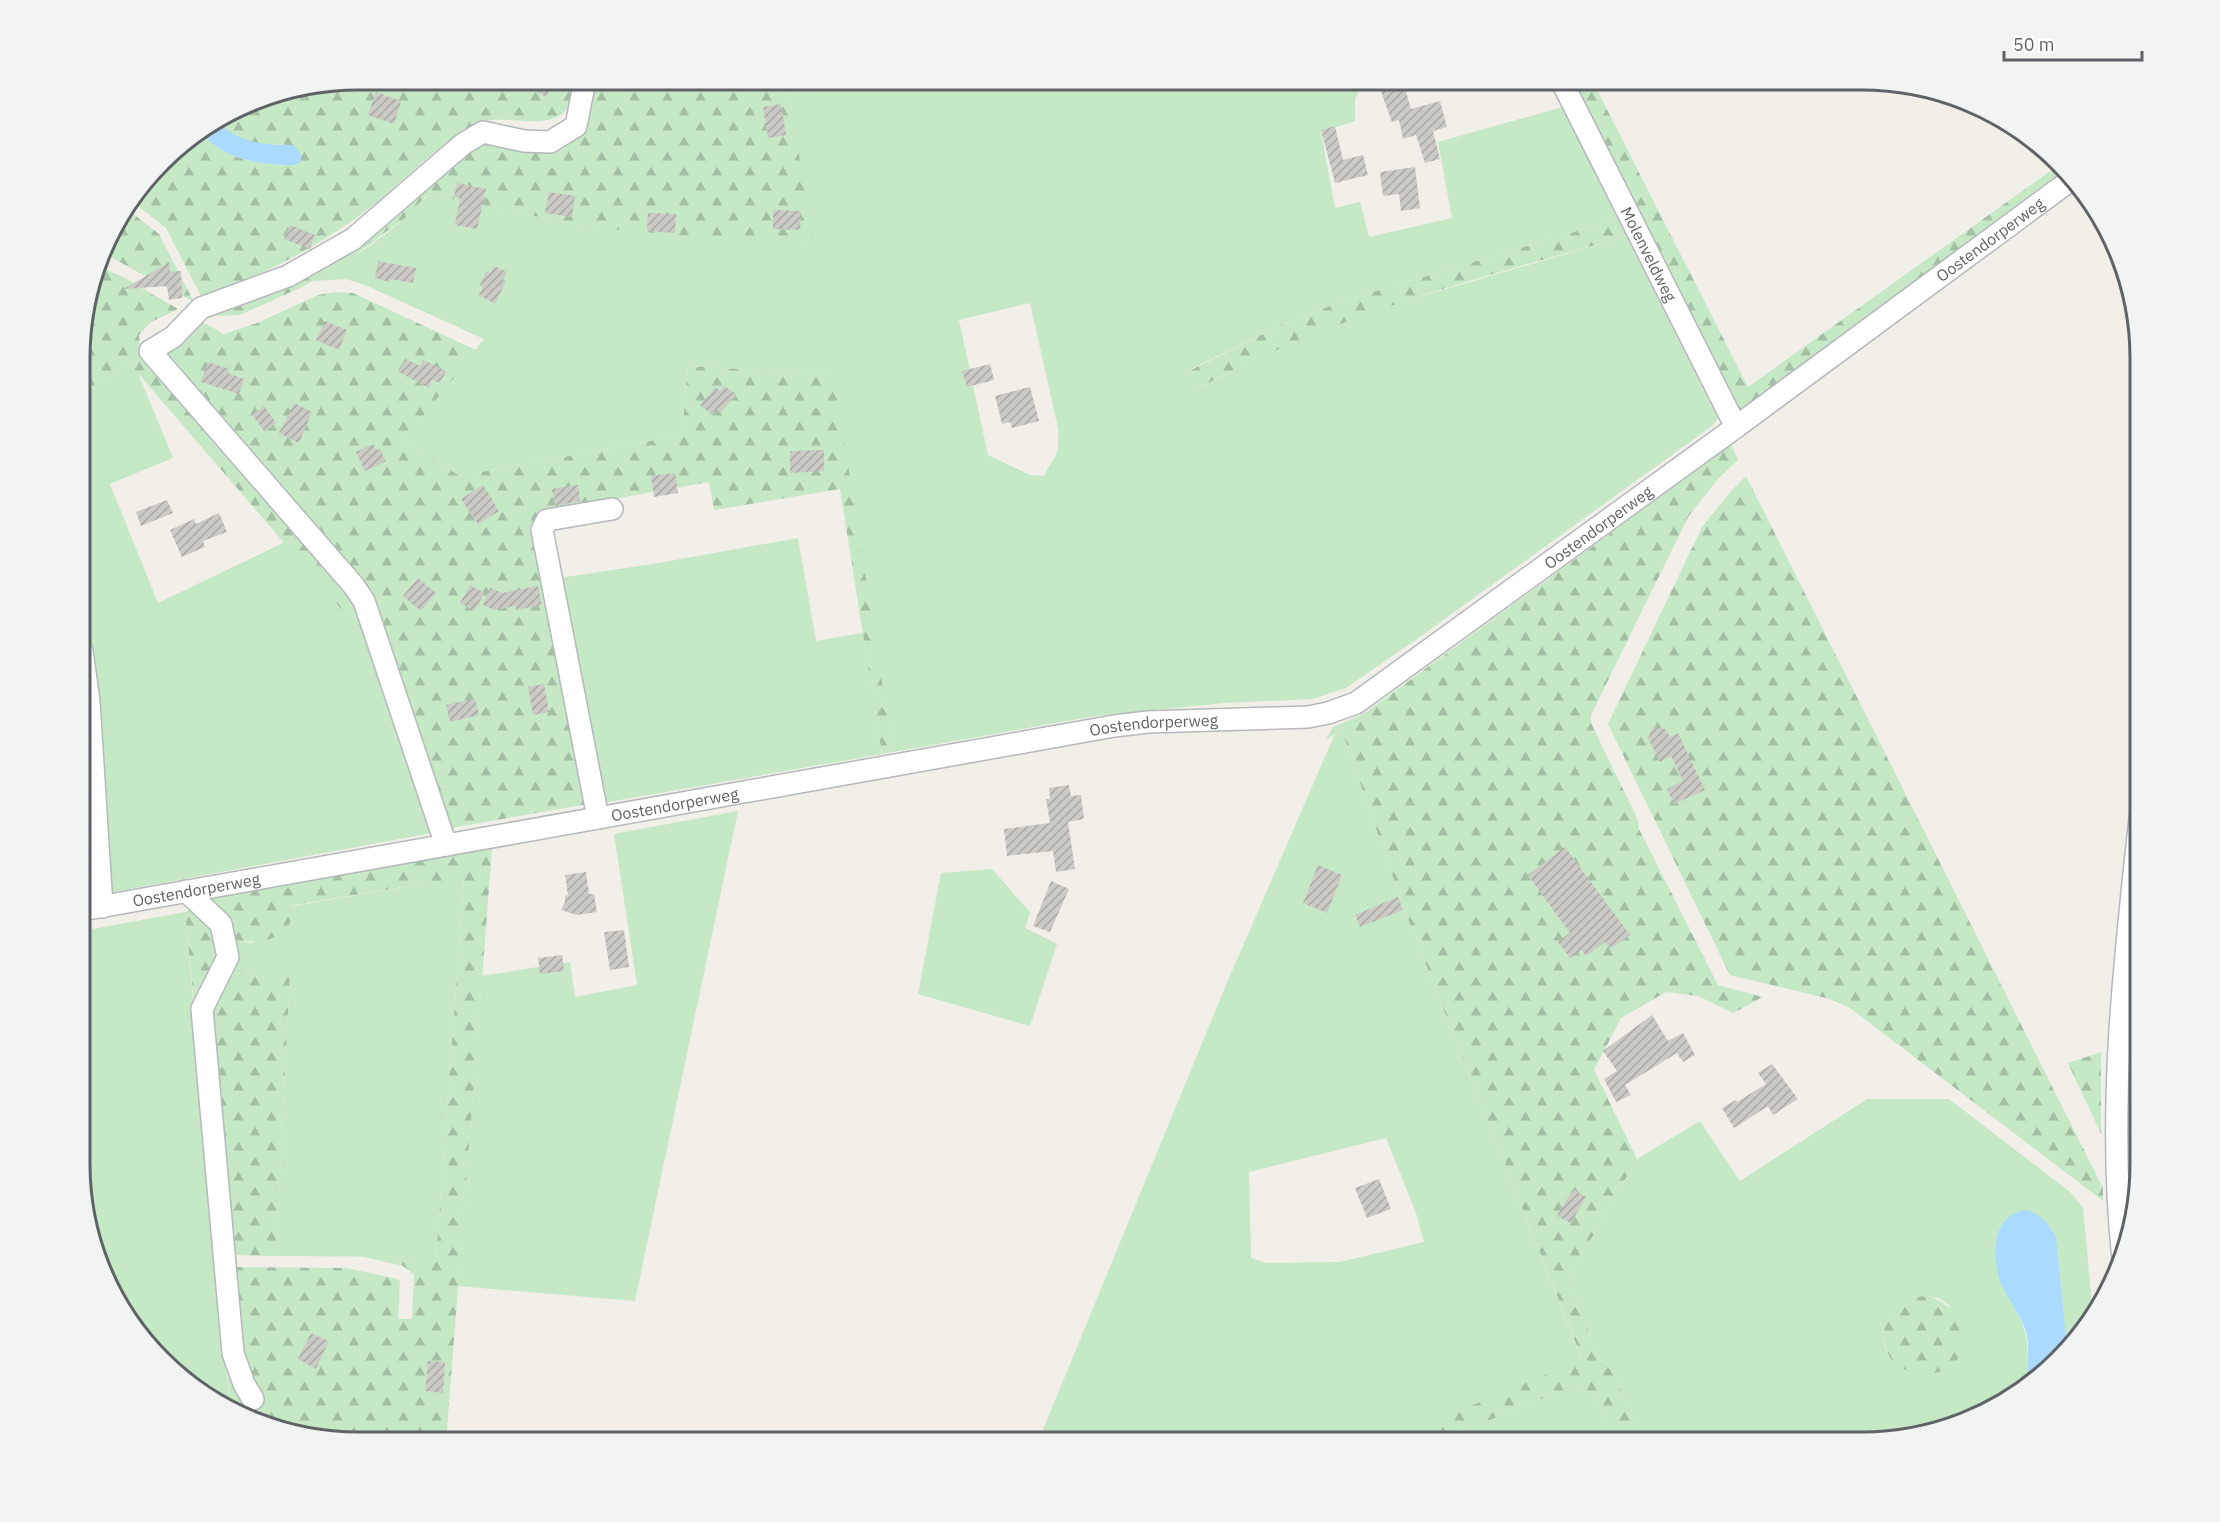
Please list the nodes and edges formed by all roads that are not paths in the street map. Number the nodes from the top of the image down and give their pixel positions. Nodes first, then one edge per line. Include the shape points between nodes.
1 (583, 90) edge
2 (1566, 90) edge
3 (2065, 184) edge
4 (1736, 427) junction
5 (612, 509) dead end
6 (90, 770) edge
7 (598, 818) junction
8 (446, 845) junction
9 (186, 891) junction
10 (2130, 906) edge
11 (92, 909) edge
12 (2121, 1235) edge
13 (253, 1399) dead end

1 - 8 street via 576,126 550,142 483,132 463,144 354,238 288,276 201,308 173,337 150,351 364,601
2 - 4 street, Molenveldweg
3 - 4 street, Oostendorperweg
4 - 7 street, Oostendorperweg via 1356,703 1328,713 1114,726
5 - 7 street via 547,520 542,530
6 - 11 street
7 - 8 street, Oostendorperweg
8 - 9 street, Oostendorperweg
9 - 11 street, Oostendorperweg
9 - 13 street via 220,924 228,957 202,1009 232,1353
10 - 12 street via 2120,1023 2117,1177

